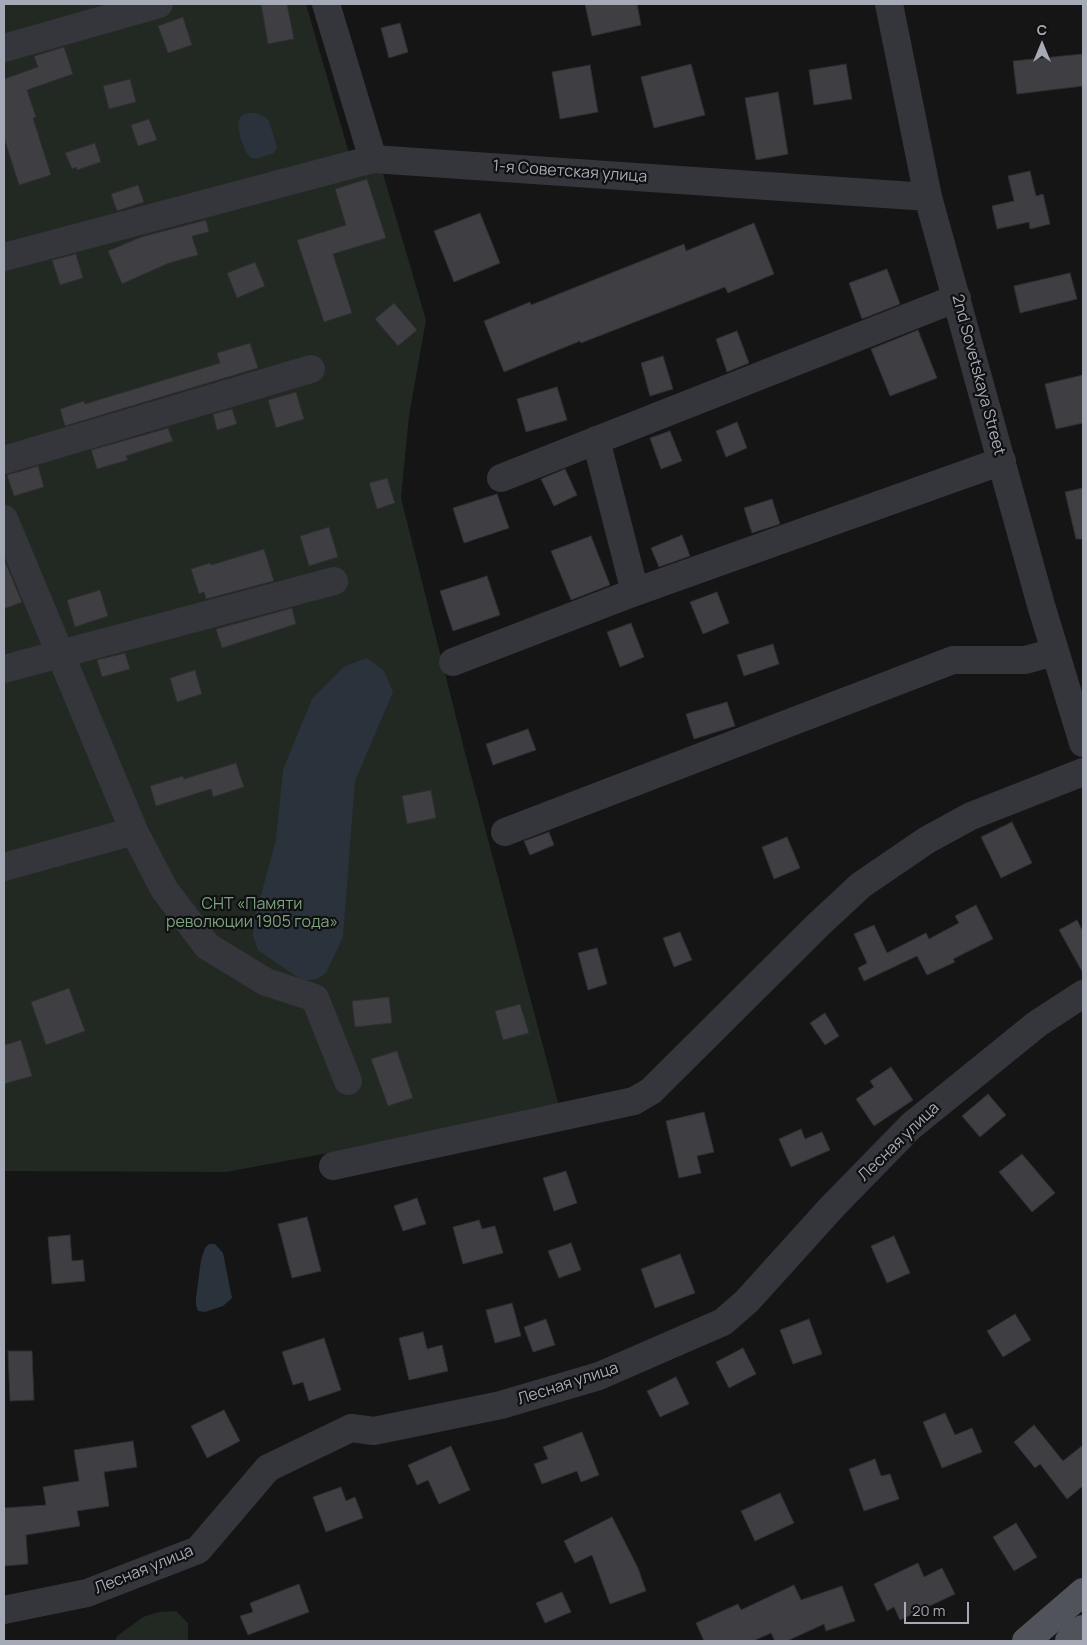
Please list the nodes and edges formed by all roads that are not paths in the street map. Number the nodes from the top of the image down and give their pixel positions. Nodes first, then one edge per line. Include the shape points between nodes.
1 (159, 4) edge
2 (326, 4) edge
3 (889, 4) edge
4 (4, 48) edge
5 (373, 159) junction
6 (928, 197) junction
7 (4, 257) edge
8 (957, 298) junction
9 (311, 369) dead end
10 (596, 440) junction
11 (4, 460) edge
12 (1002, 461) junction
13 (501, 478) dead end
14 (4, 519) edge
15 (334, 580) dead end
16 (635, 592) junction
17 (1056, 652) junction
18 (60, 654) junction
19 (453, 662) dead end
20 (4, 669) edge
21 (1083, 743) edge
22 (1083, 772) edge
23 (134, 831) junction
24 (505, 832) dead end
25 (4, 867) edge
26 (1083, 994) edge
27 (348, 1080) dead end
28 (333, 1166) dead end
29 (1083, 1592) edge
30 (4, 1610) edge
31 (1083, 1629) edge
32 (1026, 1641) edge
33 (1069, 1641) edge

1 - 4 street
2 - 5 street
3 - 6 street, 2nd Sovetskaya Street
5 - 6 street, 1-я Советская улица
5 - 7 street, 1-я Советская улица
6 - 8 street, 2nd Sovetskaya Street
8 - 10 street
8 - 12 street, 2nd Sovetskaya Street
9 - 11 street
10 - 13 street
10 - 16 street
12 - 16 street
12 - 17 street, 2nd Sovetskaya Street
14 - 18 street
15 - 18 street
16 - 19 street
17 - 21 street, 2nd Sovetskaya Street
17 - 24 street via 1025,660 953,660
18 - 20 street
18 - 23 street
22 - 28 street via 971,816 928,840 861,886 651,1091 634,1101
23 - 25 street
23 - 27 street via 164,889 207,946 266,982 315,998
26 - 30 street, Лесная улица via 1037,1024 911,1126 832,1207 748,1301 723,1322 599,1376 510,1402 374,1431 350,1428 268,1468 198,1550 87,1593
29 - 32 main road
31 - 33 main road

